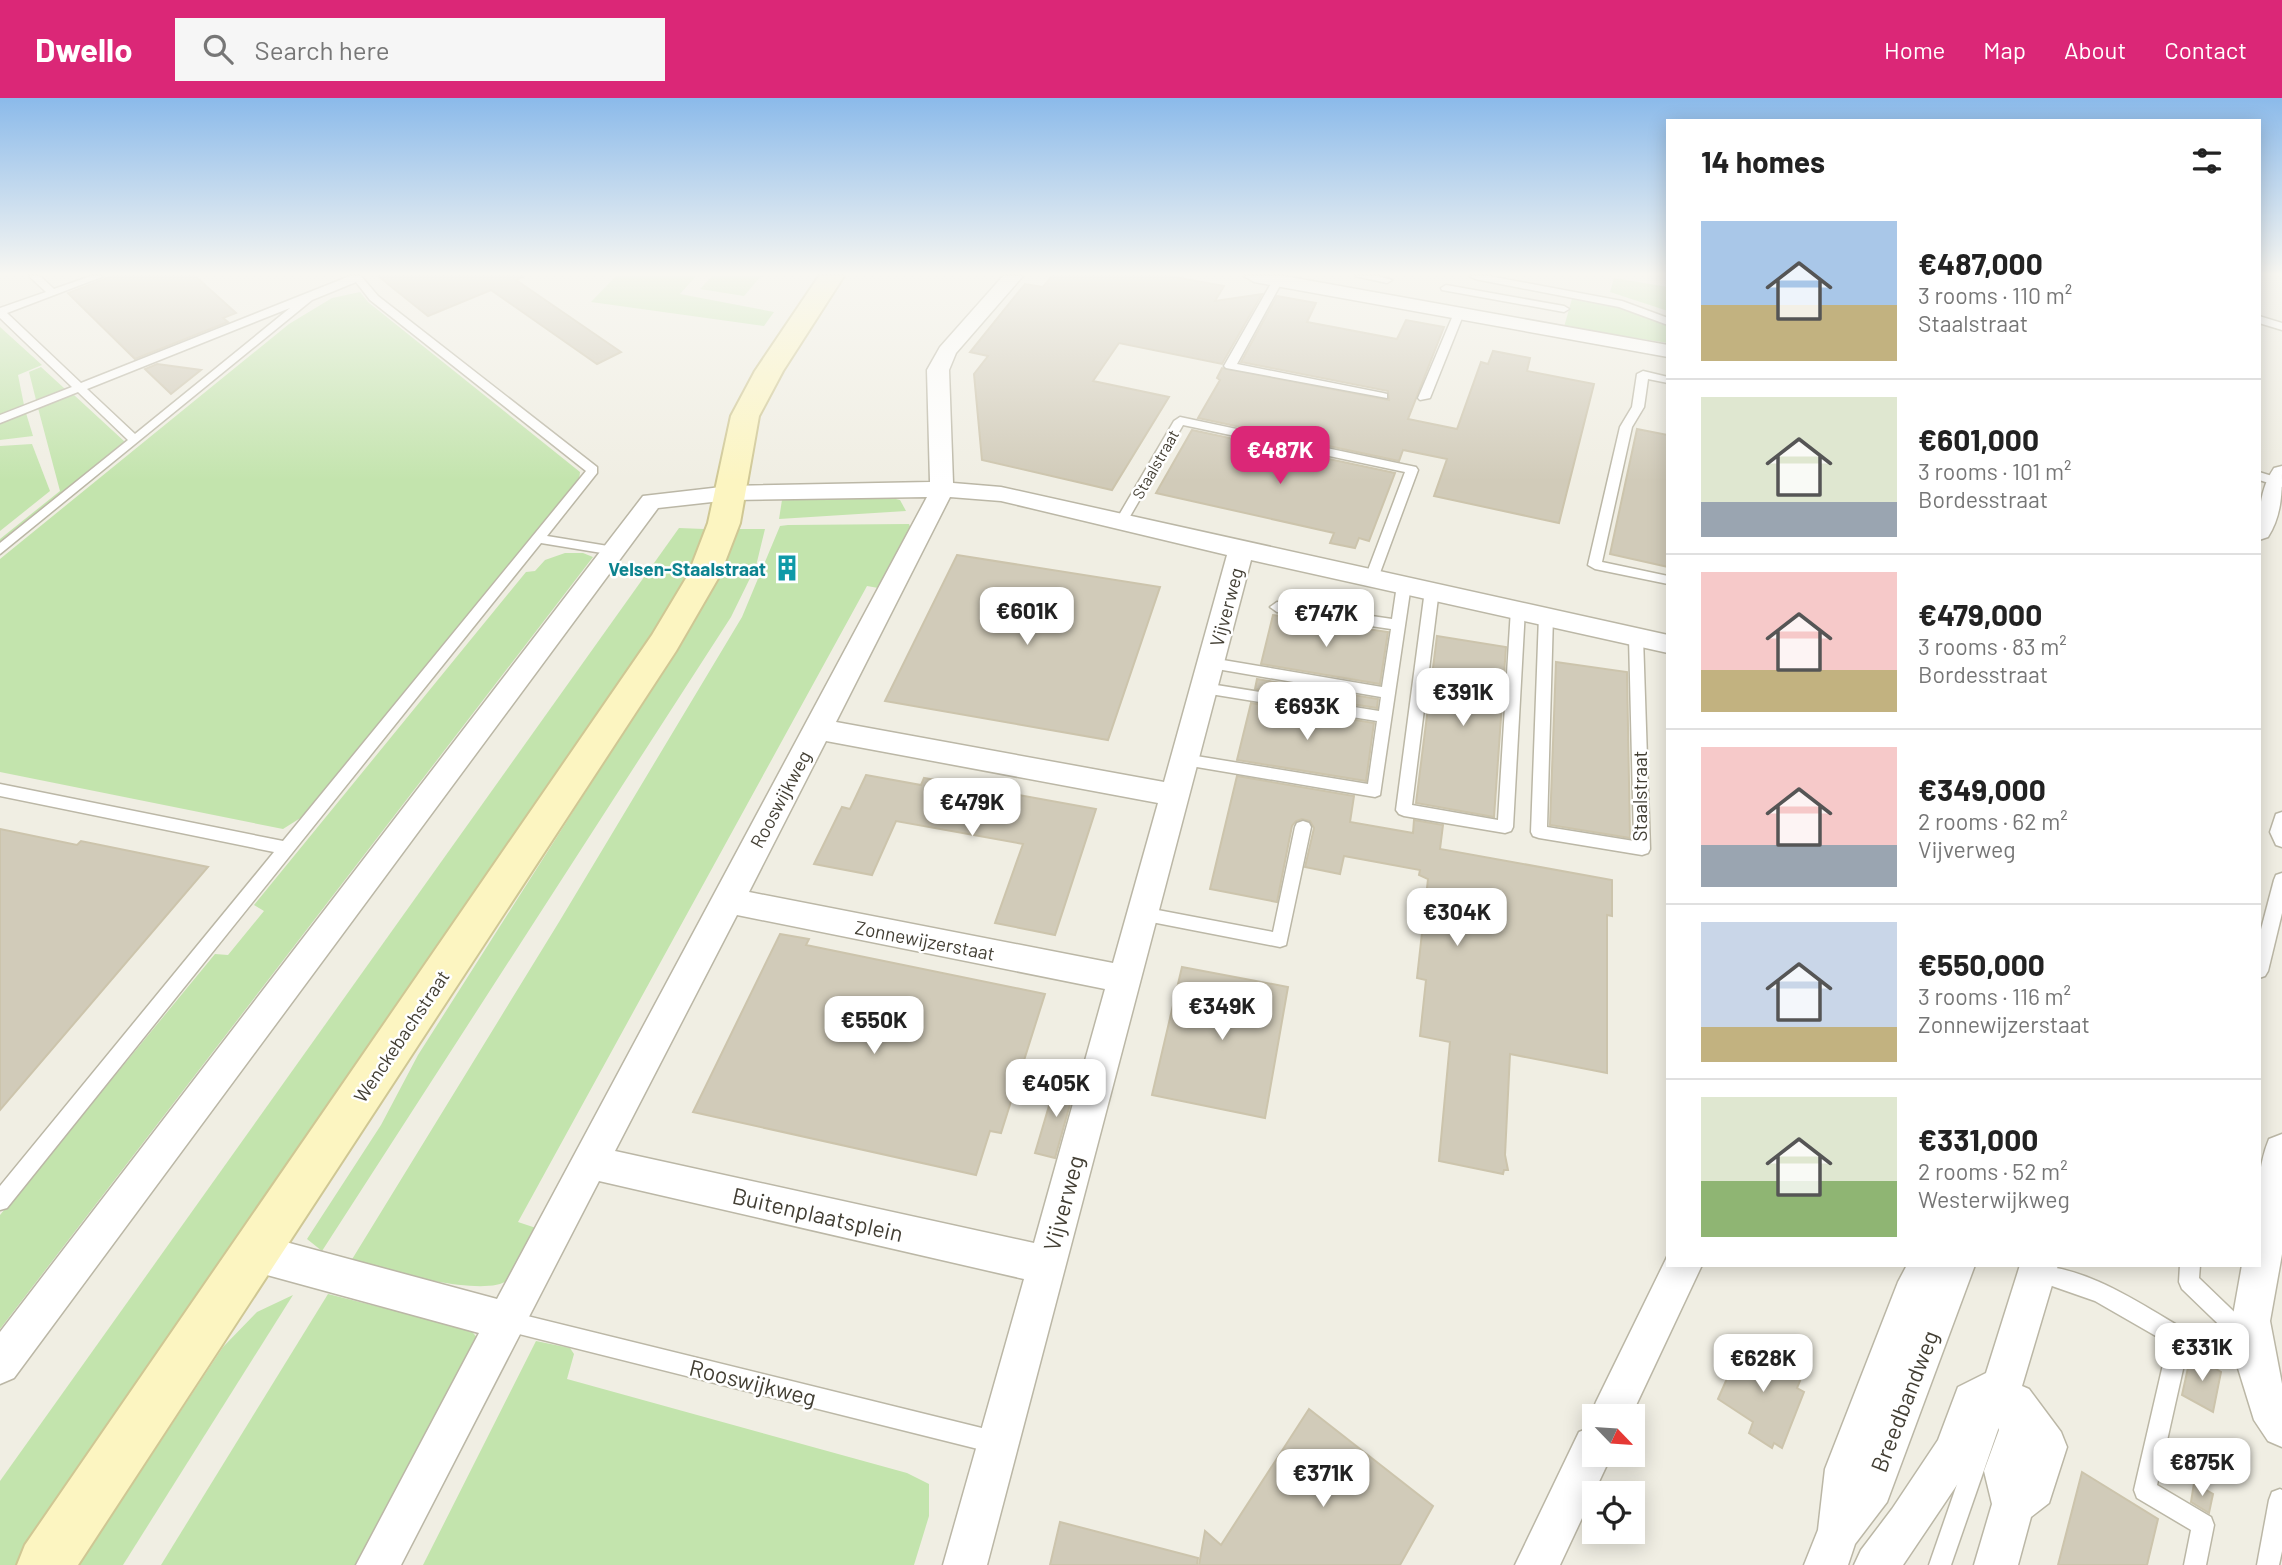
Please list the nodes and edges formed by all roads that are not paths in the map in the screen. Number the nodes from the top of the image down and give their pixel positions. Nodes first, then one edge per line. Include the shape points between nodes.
1 (35, 344) edge
2 (193, 344) edge
3 (252, 344) edge
4 (432, 344) edge
5 (786, 344) edge
6 (953, 344) edge
7 (1242, 344) edge
8 (1446, 344) edge
9 (1632, 344) edge
10 (1666, 351) edge
11 (1666, 380) edge
12 (81, 388) junction
13 (1383, 396) dead end
14 (1424, 398) dead end
15 (0, 419) edge
16 (135, 440) junction
17 (2275, 479) edge
18 (942, 489) junction
19 (730, 494) junction
20 (1121, 522) junction
21 (2261, 525) edge
22 (537, 538) junction
23 (1241, 550) junction
24 (0, 551) edge
25 (614, 551) junction
26 (1371, 578) junction
27 (1666, 580) edge
28 (1404, 584) junction
29 (1432, 590) junction
30 (1277, 607) dead end
31 (1518, 609) junction
32 (1546, 616) junction
33 (1398, 625) junction
34 (1636, 637) junction
35 (1666, 644) edge
36 (1207, 676) junction
37 (1389, 693) junction
38 (1386, 717) junction
39 (818, 729) junction
40 (1184, 760) junction
41 (0, 790) edge
42 (1175, 795) junction
43 (2282, 818) edge
44 (1303, 827) dead end
45 (2282, 841) edge
46 (286, 848) junction
47 (2282, 880) edge
48 (726, 900) junction
49 (1142, 914) junction
50 (2261, 963) edge
51 (1124, 979) junction
52 (2282, 1150) edge
53 (589, 1162) junction
54 (0, 1201) edge
55 (256, 1254) junction
56 (1047, 1265) junction
57 (2261, 1266) edge
58 (1682, 1267) edge
59 (1934, 1267) edge
60 (1955, 1267) edge
61 (2033, 1267) edge
62 (2190, 1267) edge
63 (2261, 1267) edge
64 (508, 1321) junction
65 (2255, 1345) junction
66 (0, 1364) edge
67 (2002, 1386) junction
68 (1616, 1404) edge
69 (2282, 1427) edge
70 (998, 1443) junction
71 (1584, 1467) edge
72 (2280, 1500) dead end
73 (1836, 1553) edge
74 (45, 1565) edge
75 (378, 1565) edge
76 (965, 1565) edge
77 (1537, 1565) edge
78 (1876, 1565) edge
79 (1940, 1565) edge
80 (1996, 1565) edge
81 (2195, 1565) edge
82 (2268, 1565) edge

1 - 12 lane
2 - 12 lane
3 - 16 lane
4 - 22 lane via 593,470
5 - 19 street, Wenckebachstraat via 745,416
6 - 18 street, Rooswijkweg via 939,370
7 - 13 lane via 1230,366
8 - 14 lane
9 - 10 street
11 - 27 lane via 1643,374 1638,407 1626,427 1595,565
12 - 15 lane
12 - 16 lane
16 - 24 lane
17 - 21 street
18 - 19 street, Staalstraat
18 - 20 street, Staalstraat via 1001,494
18 - 39 street, Rooswijkweg
19 - 25 street via 651,500
19 - 55 street, Wenckebachstraat via 705,575 664,643
20 - 23 street, Staalstraat
20 - 26 lane, Staalstraat via 1180,421 1412,470
22 - 25 lane
22 - 46 lane
23 - 26 street, Staalstraat
23 - 36 street, Vijverweg
25 - 66 street
26 - 28 street, Staalstraat
28 - 29 street, Staalstraat
28 - 33 lane
29 - 31 street, Staalstraat
29 - 31 lane via 1404,810 1505,827
30 - 33 lane
31 - 32 street, Staalstraat
32 - 34 street, Staalstraat
32 - 34 lane, Staalstraat via 1539,832 1642,849
33 - 37 lane
34 - 35 street, Staalstraat
36 - 37 lane, Vijverweg
36 - 38 lane
36 - 40 street, Vijverweg
37 - 38 lane
38 - 40 lane via 1375,791
39 - 42 street
39 - 48 street, Rooswijkweg
40 - 42 street, Vijverweg
41 - 46 lane
42 - 49 street, Vijverweg
43 - 45 lane via 2278,832
44 - 49 lane via 1280,940
46 - 54 lane
47 - 50 lane
48 - 51 street, Zonnewijzerstaat
48 - 53 street, Rooswijkweg
49 - 51 street, Vijverweg
51 - 56 street, Vijverweg
52 - 57 street
53 - 56 street, Buitenplaatsplein
53 - 64 street, Rooswijkweg
55 - 64 street, Rooswijkweg
55 - 74 street, Wenckebachstraat
56 - 70 street, Vijverweg
58 - 68 street
59 - 73 street, Breedbandweg via 1917,1282 1846,1469
60 - 73 street, Breedbandweg via 1872,1487
61 - 67 street
61 - 81 lane via 2100,1293 2180,1338 2145,1490 2203,1525
62 - 65 lane via 2189,1282
63 - 65 street via 2251,1321
64 - 70 lane, Rooswijkweg
64 - 75 street, Rooswijkweg
65 - 69 street via 2268,1406
67 - 78 street via 1972,1401 1954,1452
67 - 79 lane
67 - 80 street via 2046,1447 2034,1488 2013,1504
70 - 76 street, Vijverweg
71 - 77 street
72 - 82 lane

